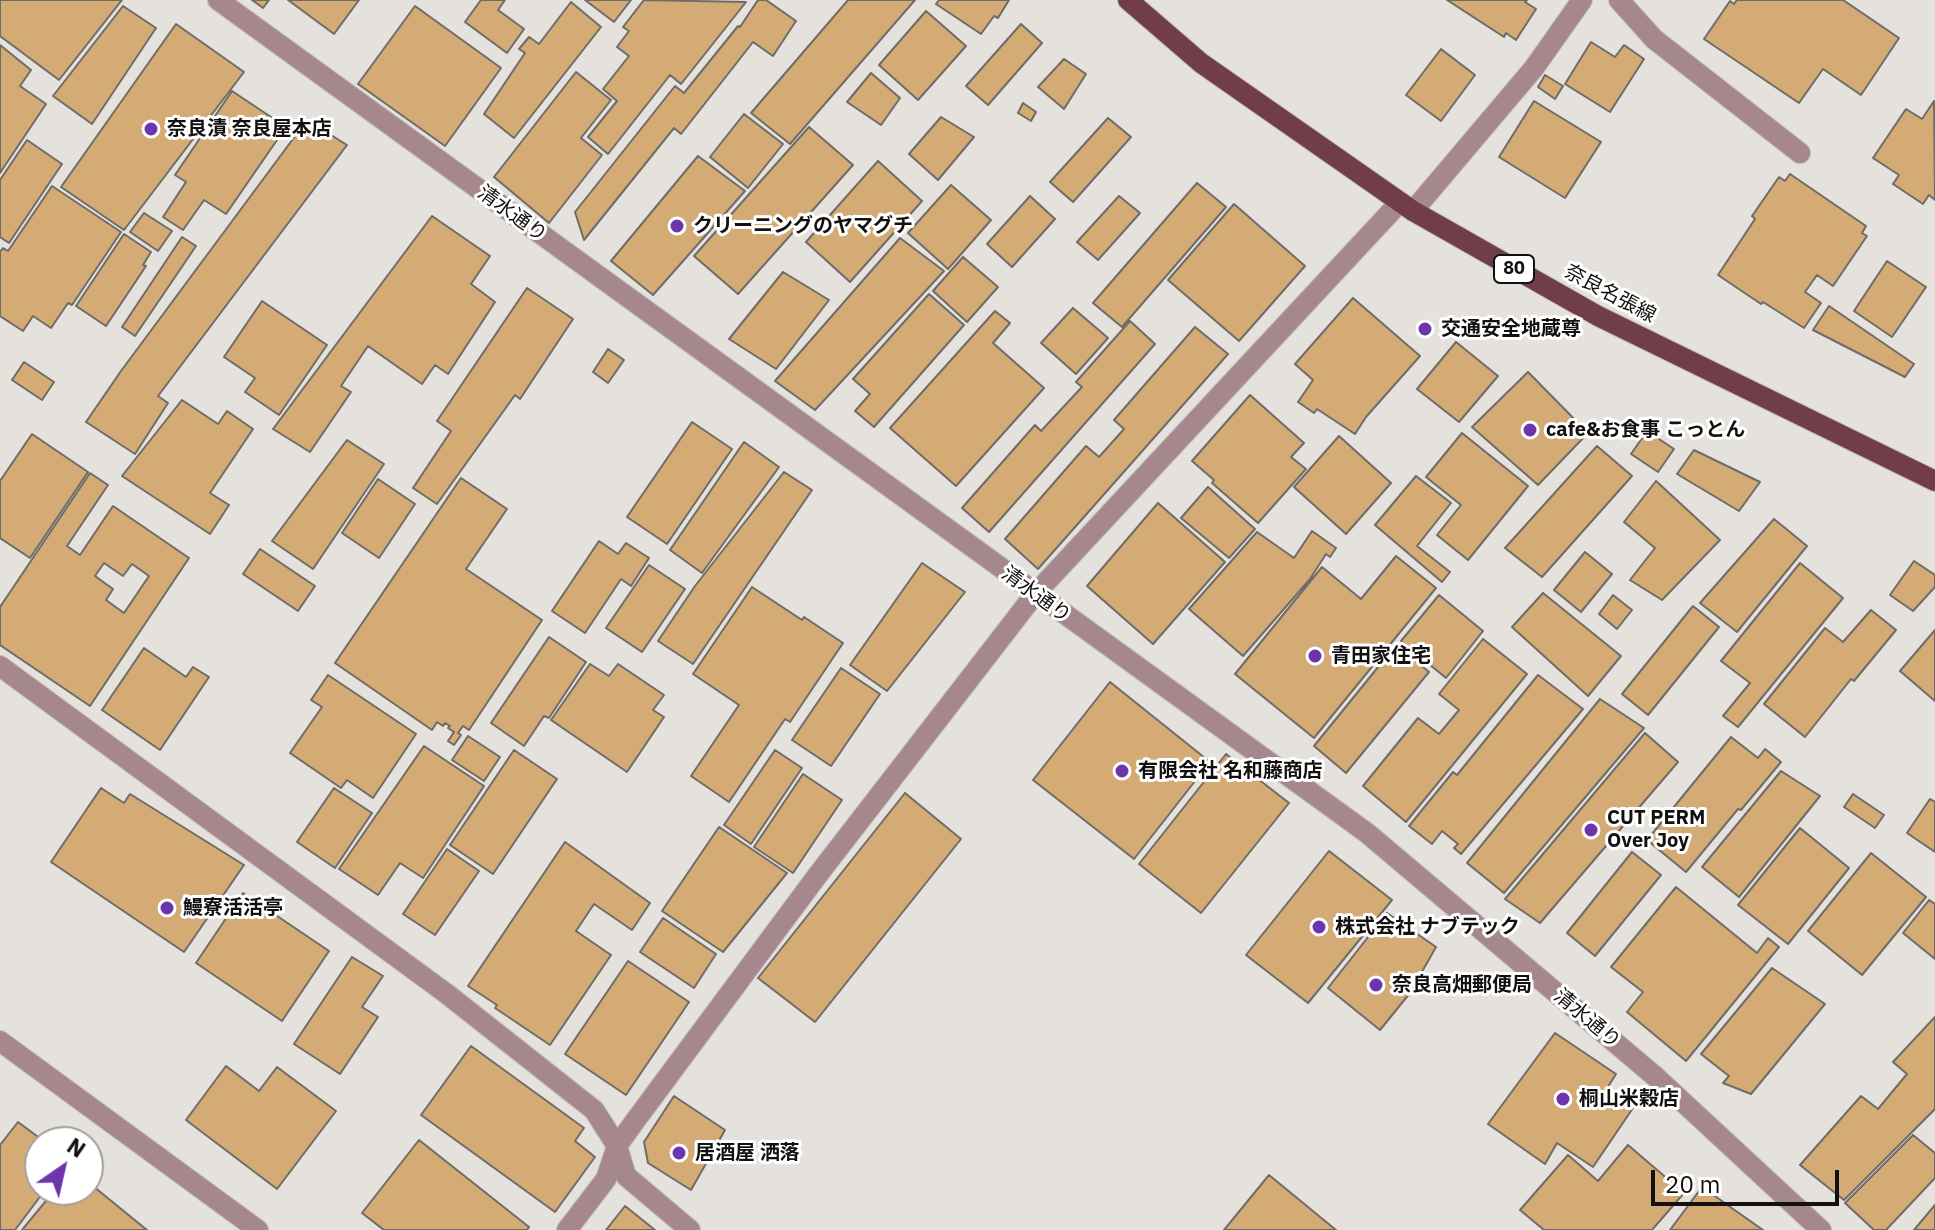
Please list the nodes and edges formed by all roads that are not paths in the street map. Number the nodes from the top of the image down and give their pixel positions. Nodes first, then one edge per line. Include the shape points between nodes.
1 (218, 0) edge
2 (1128, 0) edge
3 (1582, 0) edge
4 (1619, 0) edge
5 (1800, 153) dead end
6 (1407, 207) junction
7 (1935, 481) edge
8 (1035, 594) junction
9 (0, 666) edge
10 (0, 1041) edge
11 (617, 1146) junction
12 (258, 1230) edge
13 (567, 1230) edge
14 (690, 1230) edge
15 (1821, 1230) edge

1 - 8 street, 清水通り
2 - 6 main road, 奈良名張線 / 80 via 1201,63
3 - 6 street via 1534,68
4 - 5 street via 1654,39
6 - 7 main road, 奈良名張線 / 80 via 1598,316
6 - 8 street
8 - 11 street
8 - 15 street, 清水通り via 1367,833 1657,1078
9 - 11 street via 447,994 594,1110
10 - 12 street
11 - 13 street via 606,1179
11 - 14 street via 626,1176

